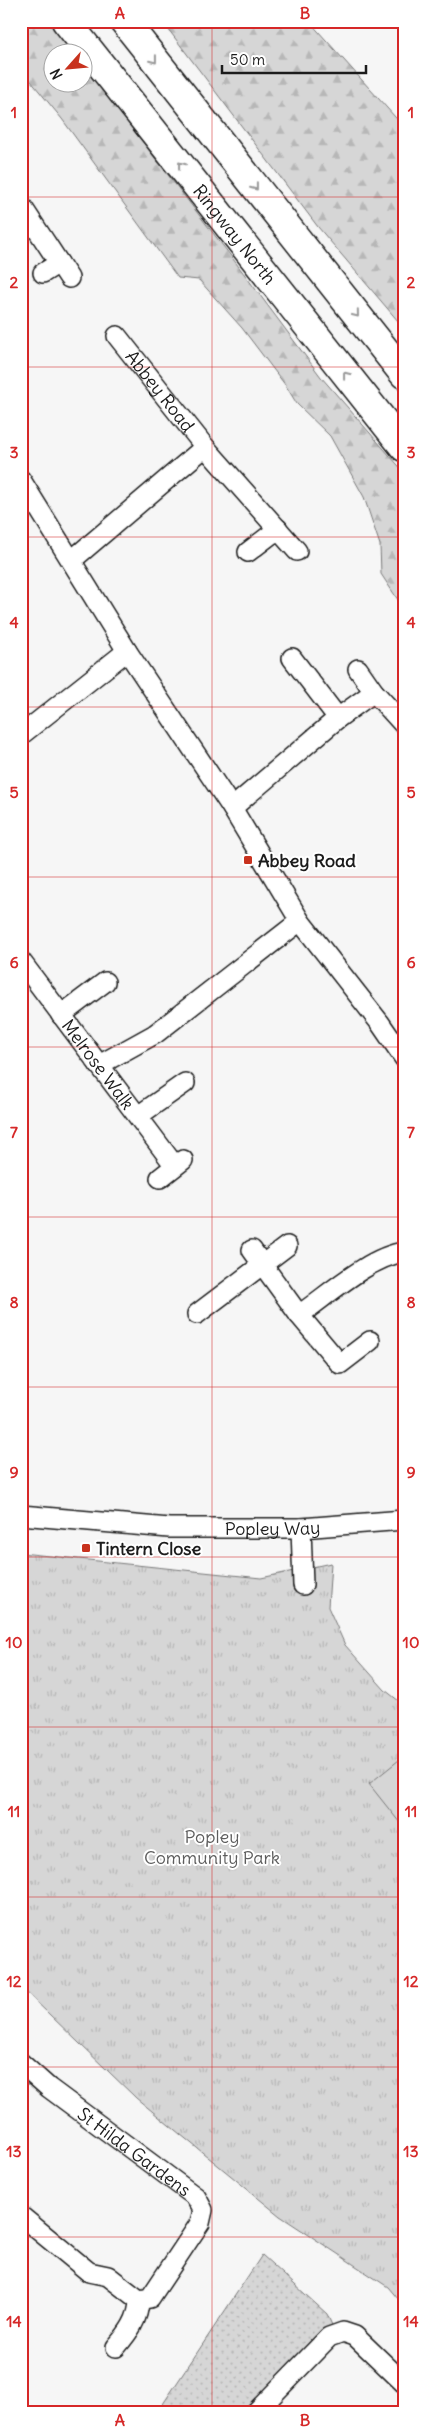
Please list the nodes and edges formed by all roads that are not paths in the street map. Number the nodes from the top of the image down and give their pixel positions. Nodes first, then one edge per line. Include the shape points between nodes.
1 (66, 21) edge
2 (124, 21) edge
3 (21, 205) edge
4 (57, 272) dead end
5 (117, 336) dead end
6 (404, 374) edge
7 (205, 447) junction
8 (404, 447) edge
9 (21, 480) edge
10 (278, 529) junction
11 (297, 551) dead end
12 (248, 552) dead end
13 (72, 560) junction
14 (127, 651) junction
15 (292, 658) dead end
16 (358, 669) dead end
17 (374, 692) junction
18 (338, 718) junction
19 (404, 725) edge
20 (21, 735) edge
21 (232, 808) junction
22 (300, 920) junction
23 (21, 961) edge
24 (105, 982) dead end
25 (62, 1015) junction
26 (404, 1058) edge
27 (100, 1065) junction
28 (185, 1083) dead end
29 (138, 1116) junction
30 (160, 1178) dead end
31 (287, 1246) dead end
32 (404, 1252) edge
33 (258, 1257) junction
34 (197, 1314) dead end
35 (299, 1315) junction
36 (370, 1341) dead end
37 (22, 1513) edge
38 (404, 1520) edge
39 (301, 1528) junction
40 (303, 1584) dead end
41 (21, 2063) edge
42 (21, 2216) edge
43 (140, 2300) junction
44 (116, 2346) dead end
45 (404, 2383) edge
46 (255, 2413) edge

8 -> 1 highway, Ringway North
2 -> 6 highway
3 - 4 street
5 - 7 street, Abbey Road
7 - 10 street, Abbey Road
7 - 13 street, Abbey Road
9 - 13 street
10 - 11 street, Abbey Road
10 - 12 street
13 - 14 street
14 - 20 street
14 - 21 street
15 - 18 street
16 - 17 street
17 - 18 street
17 - 19 street
18 - 21 street
21 - 22 street
22 - 26 street
22 - 27 street via 155,1034
23 - 25 street, Melrose Walk
24 - 25 street
25 - 27 street, Melrose Walk
27 - 29 street, Melrose Walk
28 - 29 street
29 - 30 street, Melrose Walk via 179,1163
31 - 33 street
32 - 35 street via 394,1253 366,1268
33 - 34 street
33 - 35 street
35 - 36 street via 340,1364
37 - 39 street, Popley Way via 170,1528
38 - 39 street, Popley Way
39 - 40 street
41 - 43 street, St Hilda Gardens via 49,2088 196,2197 203,2210 200,2223 150,2298
42 - 43 street via 89,2272 108,2276
43 - 44 street via 130,2329
45 - 46 street via 354,2336 343,2332 329,2337

